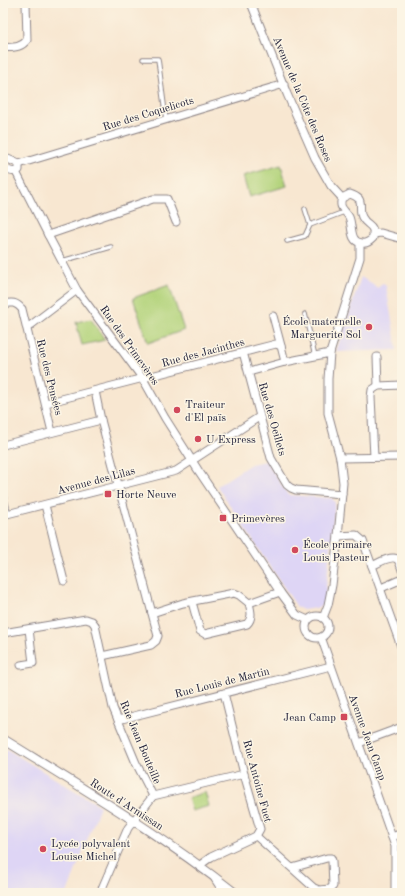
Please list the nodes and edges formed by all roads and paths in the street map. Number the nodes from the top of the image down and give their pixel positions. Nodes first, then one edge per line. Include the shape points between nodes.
1 (26, 3) edge
2 (251, 3) edge
3 (3, 48) edge
4 (143, 59) dead end
5 (284, 84) junction
6 (166, 120) junction
7 (4, 163) edge
8 (19, 164) junction
9 (16, 172) junction
10 (342, 198) junction
11 (305, 209) dead end
12 (344, 212) junction
13 (176, 222) dead end
14 (310, 225) junction
15 (373, 234) junction
16 (48, 235) junction
17 (402, 239) edge
18 (287, 241) dead end
19 (360, 243) junction
20 (111, 247) dead end
21 (62, 262) junction
22 (77, 290) junction
23 (3, 304) edge
24 (305, 314) dead end
25 (273, 316) dead end
26 (27, 328) junction
27 (280, 346) junction
28 (243, 352) junction
29 (330, 353) junction
30 (315, 356) junction
31 (377, 357) dead end
32 (285, 362) junction
33 (249, 372) junction
34 (143, 379) junction
35 (402, 385) edge
36 (378, 386) junction
37 (95, 392) junction
38 (46, 403) junction
39 (259, 417) junction
40 (101, 420) junction
41 (52, 432) junction
42 (3, 445) edge
43 (402, 457) edge
44 (340, 458) junction
45 (374, 458) junction
46 (193, 461) junction
47 (118, 486) junction
48 (342, 494) junction
49 (3, 499) edge
50 (45, 505) junction
51 (5, 515) edge
52 (338, 536) junction
53 (372, 566) junction
54 (402, 570) edge
55 (402, 579) edge
56 (64, 581) dead end
57 (381, 588) junction
58 (280, 592) junction
59 (192, 602) junction
60 (250, 603) junction
61 (152, 613) junction
62 (323, 618) junction
63 (308, 620) junction
64 (29, 628) junction
65 (3, 633) edge
66 (321, 637) junction
67 (402, 650) edge
68 (102, 656) junction
69 (21, 665) dead end
70 (331, 666) junction
71 (224, 693) junction
72 (118, 720) junction
73 (402, 727) edge
74 (3, 739) edge
75 (359, 743) junction
76 (244, 774) junction
77 (153, 796) junction
78 (134, 820) junction
79 (402, 833) edge
80 (256, 836) junction
81 (392, 837) junction
82 (395, 846) junction
83 (402, 851) edge
84 (200, 865) junction
85 (292, 868) junction
86 (213, 876) junction
87 (100, 893) edge
88 (224, 893) edge
89 (235, 893) edge
90 (395, 893) edge

1 - 3 street via 27,40 17,47
2 - 5 street, Avenue de la Côte des Roses
4 - 6 lane via 158,59
5 - 6 street, Rue des Coquelicots
5 - 10 street, Avenue de la Côte des Roses via 315,158 331,186
6 - 8 street, Rue des Coquelicots
7 - 8 street via 8,159
7 - 9 street
8 - 9 street via 20,170
9 - 16 street, Rue des Primevères
10 - 12 street via 341,206
10 - 15 street via 350,194 358,199 362,216 365,222 372,226
11 - 14 lane
12 - 14 lane
12 - 19 street via 351,223 352,235
13 - 16 street via 167,199 153,199
14 - 18 lane via 305,236
15 - 17 street via 381,233
15 - 19 street via 370,241
16 - 21 street, Rue des Primevères
19 - 29 street via 360,258
20 - 21 lane
21 - 22 street, Rue des Primevères
22 - 26 street
22 - 34 street, Rue des Primevères
23 - 26 street, Rue des Pensées via 18,304
24 - 30 lane
25 - 27 street
26 - 38 street, Rue des Pensées
27 - 28 street, Rue des Jacinthes via 276,344
27 - 32 street
28 - 33 street, Rue des Oeillets
28 - 34 street, Rue des Jacinthes
29 - 30 street
29 - 44 street via 328,413
30 - 32 street
31 - 36 street
32 - 33 street, Rue des Oeillets
33 - 39 street, Rue des Oeillets
34 - 37 street, Rue des Jacinthes
34 - 46 street, Rue des Primevères
35 - 36 street
36 - 45 street via 372,390 371,398
37 - 38 street, Rue des Jacinthes
37 - 40 street
38 - 41 street, Rue des Pensées
39 - 46 street, Avenue des Lilas
39 - 48 street, Rue des Oeillets via 271,458 287,485 296,490
40 - 41 street
40 - 47 street
41 - 42 street
43 - 45 street
44 - 45 street
44 - 48 street
46 - 47 street, Avenue des Lilas via 176,472
46 - 58 street, Rue des Primevères
47 - 50 street, Avenue des Lilas
47 - 61 street
48 - 52 street
49 - 51 street
50 - 51 street, Avenue des Lilas
50 - 56 street
52 - 53 street via 356,535 360,538
52 - 62 street via 328,604
53 - 54 street via 395,558
53 - 57 street
55 - 57 street
57 - 67 street
58 - 60 street
58 - 63 street, Rue des Primevères via 297,615
59 - 60 street via 234,593
59 - 60 street via 200,631 205,634 247,624 252,615
59 - 61 street
61 - 68 street via 158,636 156,641 151,645
62 - 63 street via 316,616
62 - 66 street via 328,626
63 - 66 street via 308,633 314,637
64 - 65 street, Rue Jean Bouteille
64 - 68 street, Rue Jean Bouteille via 86,619 92,621
64 - 69 street via 33,663
66 - 70 street, Avenue Jean Camp
68 - 72 street, Rue Jean Bouteille
70 - 71 street, Rue Louis de Martin
70 - 75 street, Avenue Jean Camp
71 - 72 street, Rue Louis de Martin
71 - 76 street, Rue Antoine Fuet
72 - 77 street, Rue Jean Bouteille
73 - 75 street
74 - 78 street, Route d'Armissan
75 - 81 street, Avenue Jean Camp
76 - 77 street
76 - 80 street, Rue Antoine Fuet via 260,829
77 - 78 street
78 - 84 street, Route d'Armissan
78 - 87 street via 128,828
79 - 81 street
80 - 84 street, Rue Antoine Fuet via 211,857
80 - 85 street
81 - 82 street, Avenue Jean Camp
82 - 83 street
82 - 90 street, Avenue Jean Camp
84 - 86 street, Route d'Armissan
85 - 85 street via 314,888 330,889 333,886 331,858
86 - 88 street
86 - 89 street, Route d'Armissan

